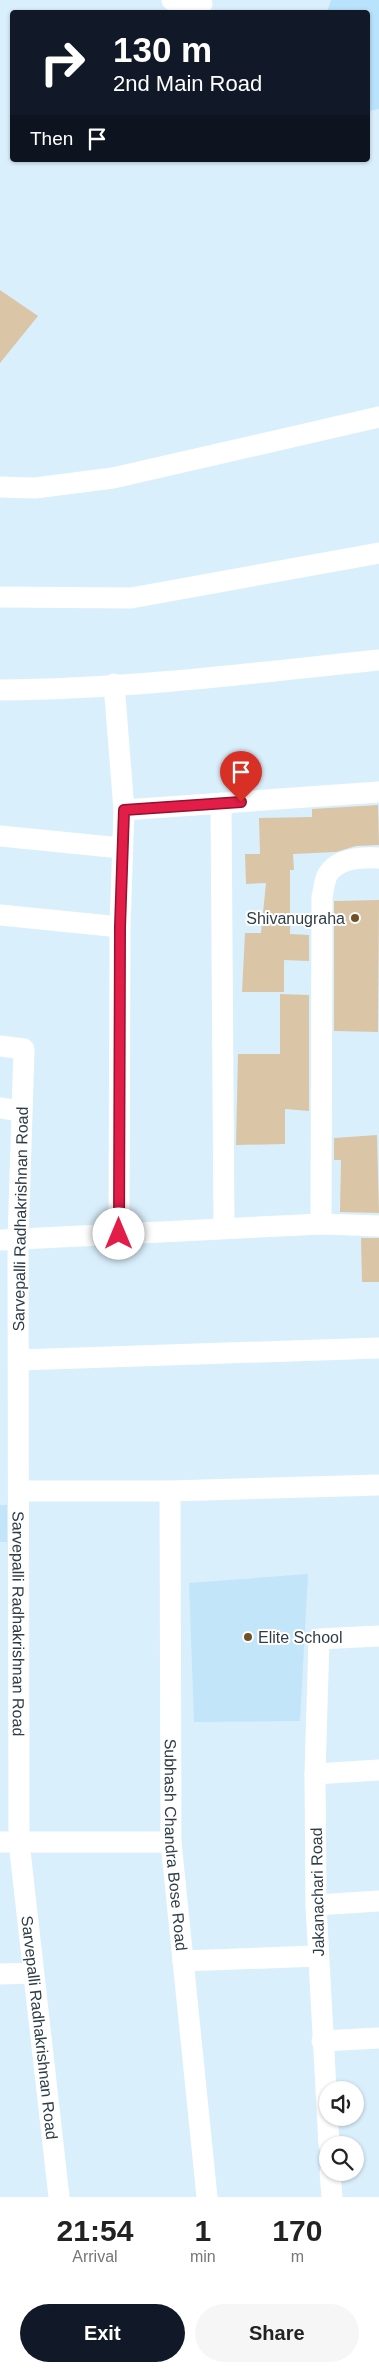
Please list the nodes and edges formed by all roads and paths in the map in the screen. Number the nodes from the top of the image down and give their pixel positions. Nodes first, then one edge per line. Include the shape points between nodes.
1 (172, 0) edge
2 (202, 6) edge
3 (379, 417) edge
4 (0, 486) edge
5 (379, 553) edge
6 (0, 597) edge
7 (379, 660) edge
8 (114, 684) junction
9 (0, 690) edge
10 (379, 792) edge
11 (221, 803) junction
12 (124, 810) junction
13 (0, 836) edge
14 (121, 848) junction
15 (379, 858) edge
16 (0, 915) edge
17 (120, 927) junction
18 (0, 1046) edge
19 (0, 1108) edge
20 (21, 1111) junction
21 (321, 1224) junction
22 (379, 1226) edge
23 (224, 1228) junction
24 (119, 1234) junction
25 (9, 1241) edge
26 (379, 1348) edge
27 (19, 1360) junction
28 (379, 1485) edge
29 (19, 1491) junction
30 (170, 1491) junction
31 (379, 1636) edge
32 (379, 1770) edge
33 (315, 1774) junction
34 (9, 1842) edge
35 (171, 1842) junction
36 (379, 1901) edge
37 (316, 1905) junction
38 (318, 1956) junction
39 (183, 1961) junction
40 (34, 1973) junction
41 (0, 1974) edge
42 (379, 2038) edge
43 (322, 2041) junction
44 (327, 2136) edge
45 (331, 2181) edge
46 (59, 2197) edge
47 (207, 2197) edge
48 (332, 2197) edge

1 - 2 street
3 - 4 street via 113,478 35,488
5 - 6 street via 131,598
7 - 8 street
8 - 9 street
8 - 12 street
10 - 11 street
11 - 12 street
11 - 23 street
12 - 14 street
13 - 14 street
14 - 17 street
15 - 21 street via 346,861 335,867 328,874 322,897
16 - 17 street
17 - 24 street
18 - 20 street, Sarvepalli Radhakrishnan Road via 24,1048
19 - 20 street
20 - 25 street, Sarvepalli Radhakrishnan Road
21 - 22 street
21 - 23 street
23 - 24 street
24 - 25 street
25 - 27 street, Sarvepalli Radhakrishnan Road
26 - 27 street
27 - 29 street, Sarvepalli Radhakrishnan Road
28 - 30 street
29 - 30 street
29 - 34 street, Sarvepalli Radhakrishnan Road
30 - 35 street, Subhash Chandra Bose Road
31 - 33 street, Jakanachari Road via 319,1638
32 - 33 street
33 - 37 street, Jakanachari Road
34 - 35 street
34 - 40 street, Sarvepalli Radhakrishnan Road
35 - 39 street, Subhash Chandra Bose Road
36 - 37 street
37 - 38 street, Jakanachari Road
38 - 39 street
38 - 43 street, Jakanachari Road
39 - 47 street, Subhash Chandra Bose Road
40 - 41 street
40 - 46 street, Sarvepalli Radhakrishnan Road
42 - 43 street
43 - 44 street, Jakanachari Road
45 - 48 street

